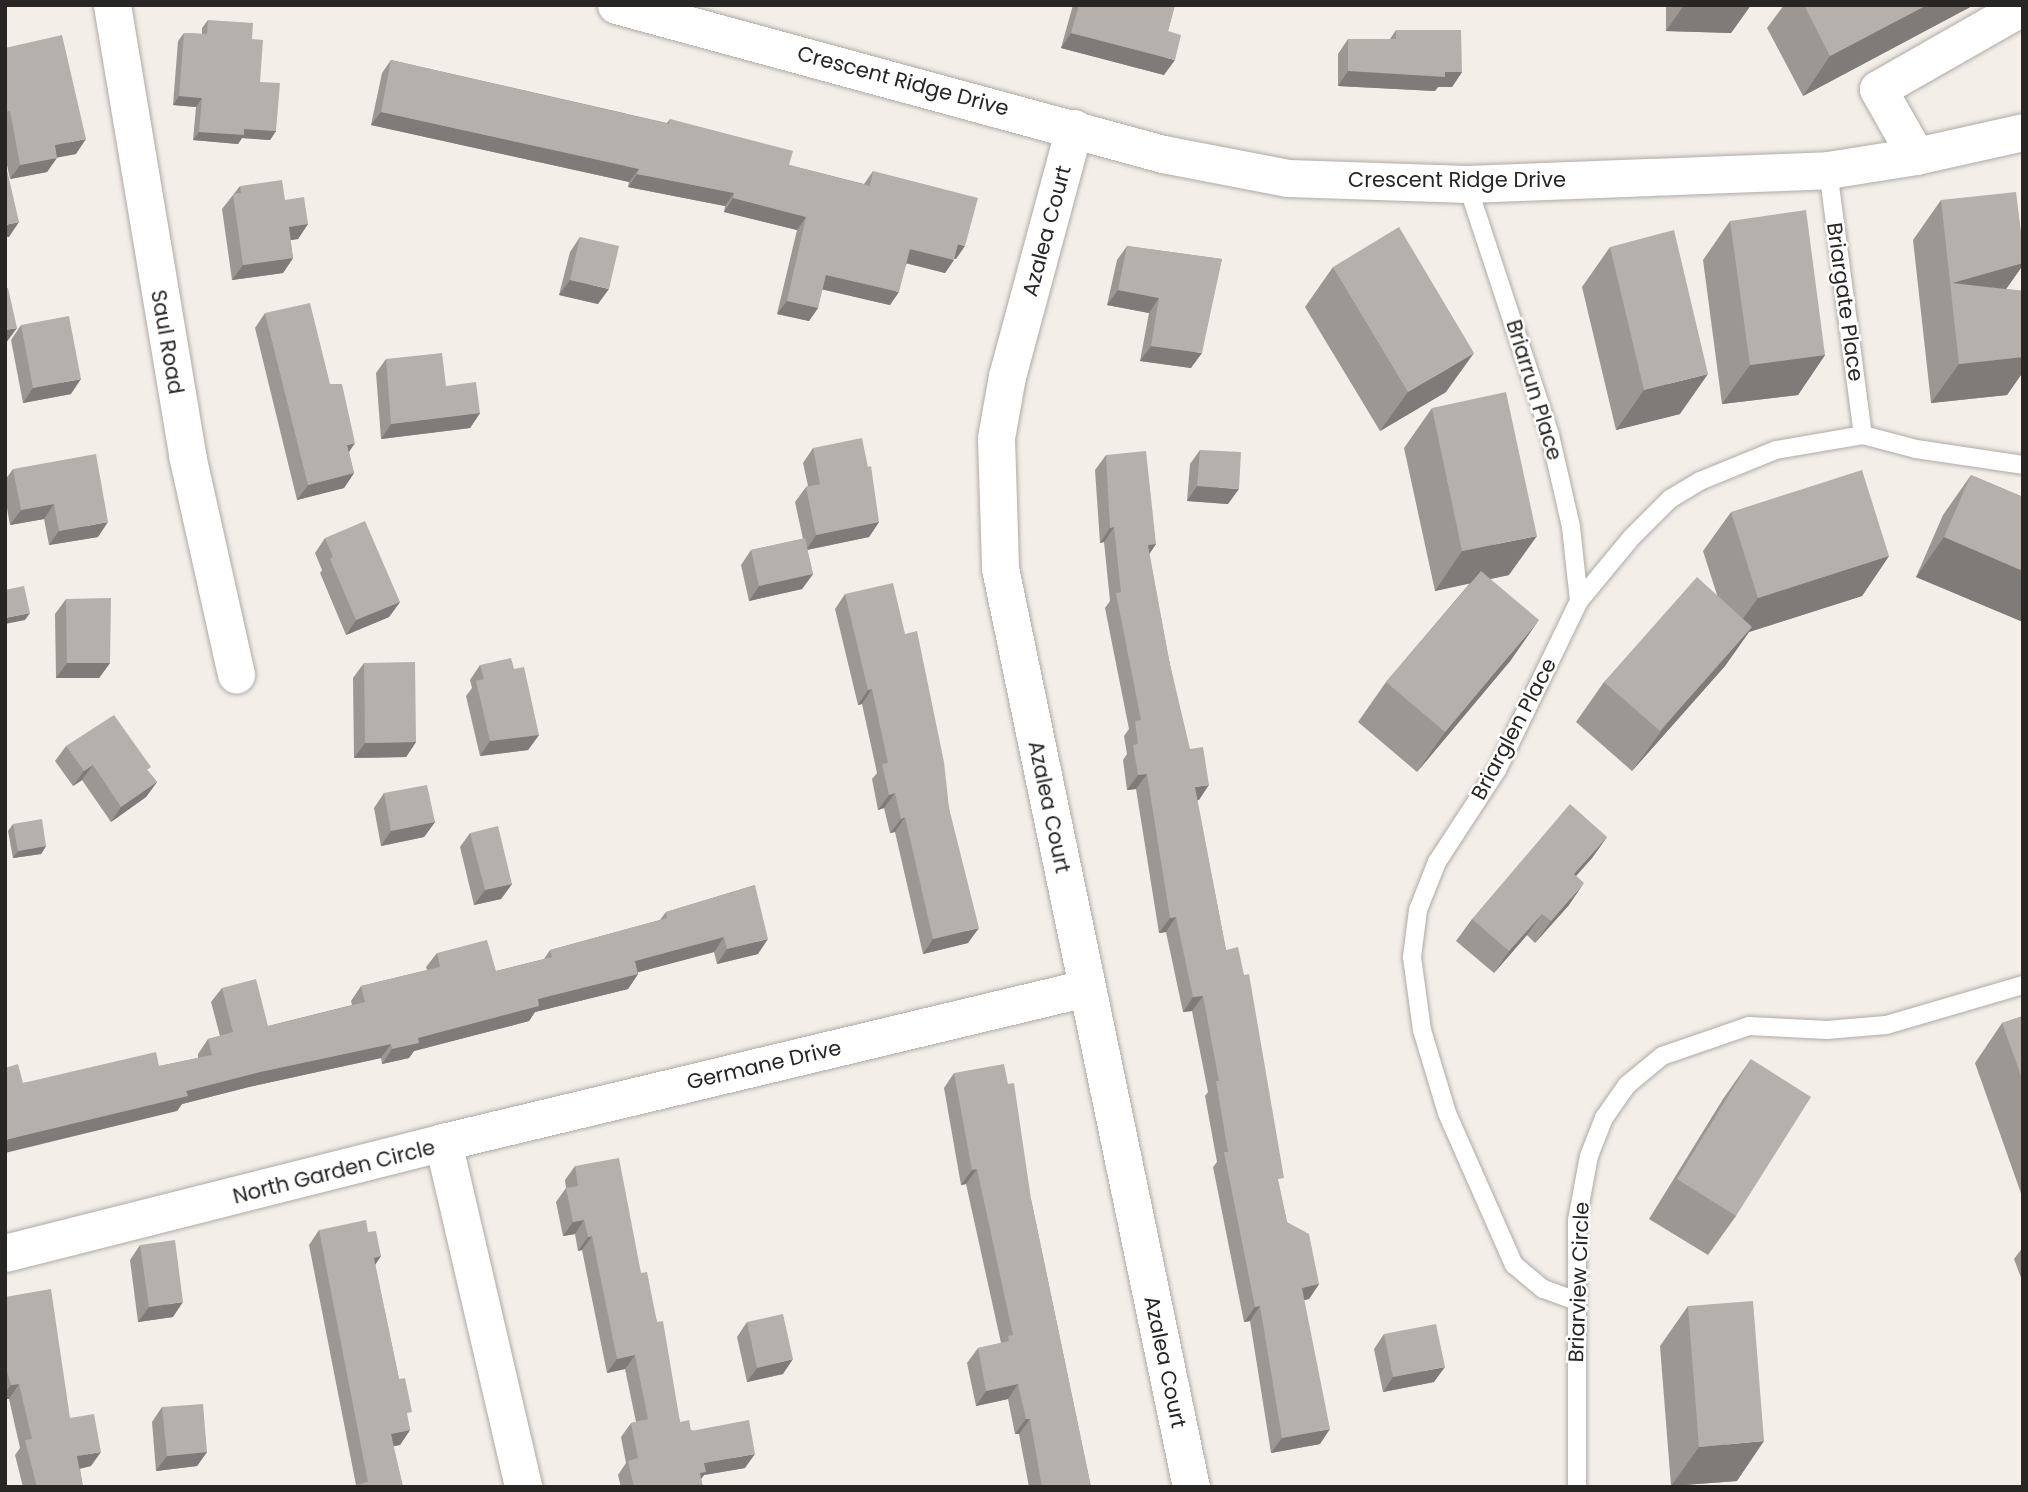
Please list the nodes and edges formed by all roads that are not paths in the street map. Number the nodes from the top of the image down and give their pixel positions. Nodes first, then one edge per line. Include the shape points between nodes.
1 (112, 5) edge
2 (616, 5) edge
3 (2022, 7) edge
4 (1074, 128) junction
5 (2023, 132) edge
6 (1916, 156) junction
7 (1828, 170) junction
8 (1467, 184) junction
9 (1863, 435) junction
10 (2023, 465) edge
11 (1579, 601) junction
12 (236, 676) dead end
13 (2023, 985) edge
14 (1086, 988) junction
15 (443, 1142) junction
16 (5, 1253) edge
17 (1574, 1300) junction
18 (523, 1487) edge
19 (1191, 1487) edge
20 (1577, 1487) edge

1 - 12 street, Saul Road via 187,455
2 - 4 street, Crescent Ridge Drive
3 - 6 street via 1878,89
4 - 8 street, Crescent Ridge Drive via 1163,154 1288,178
4 - 14 street, Azalea Court via 1007,376 995,475 1000,568
5 - 6 street, Crescent Ridge Drive
6 - 7 street, Crescent Ridge Drive
7 - 8 street, Crescent Ridge Drive
7 - 9 lane, Briargate Place
8 - 11 lane, Briarrun Place via 1550,435 1571,527
9 - 10 lane, Briarglen Place via 1916,449
9 - 11 lane, Briarglen Place via 1776,450 1700,481 1670,499
11 - 17 lane, Briarglen Place via 1497,770 1437,862 1418,910 1412,957 1422,1030 1447,1113 1514,1265 1543,1289
13 - 17 lane, Briarview Circle via 1886,1025 1827,1030 1749,1026 1662,1055 1627,1085 1604,1118 1589,1156 1577,1220
14 - 15 street, Germane Drive
14 - 19 street, Azalea Court
15 - 16 street, North Garden Circle
15 - 18 street, North Garden Circle
17 - 20 lane, Briarview Circle

